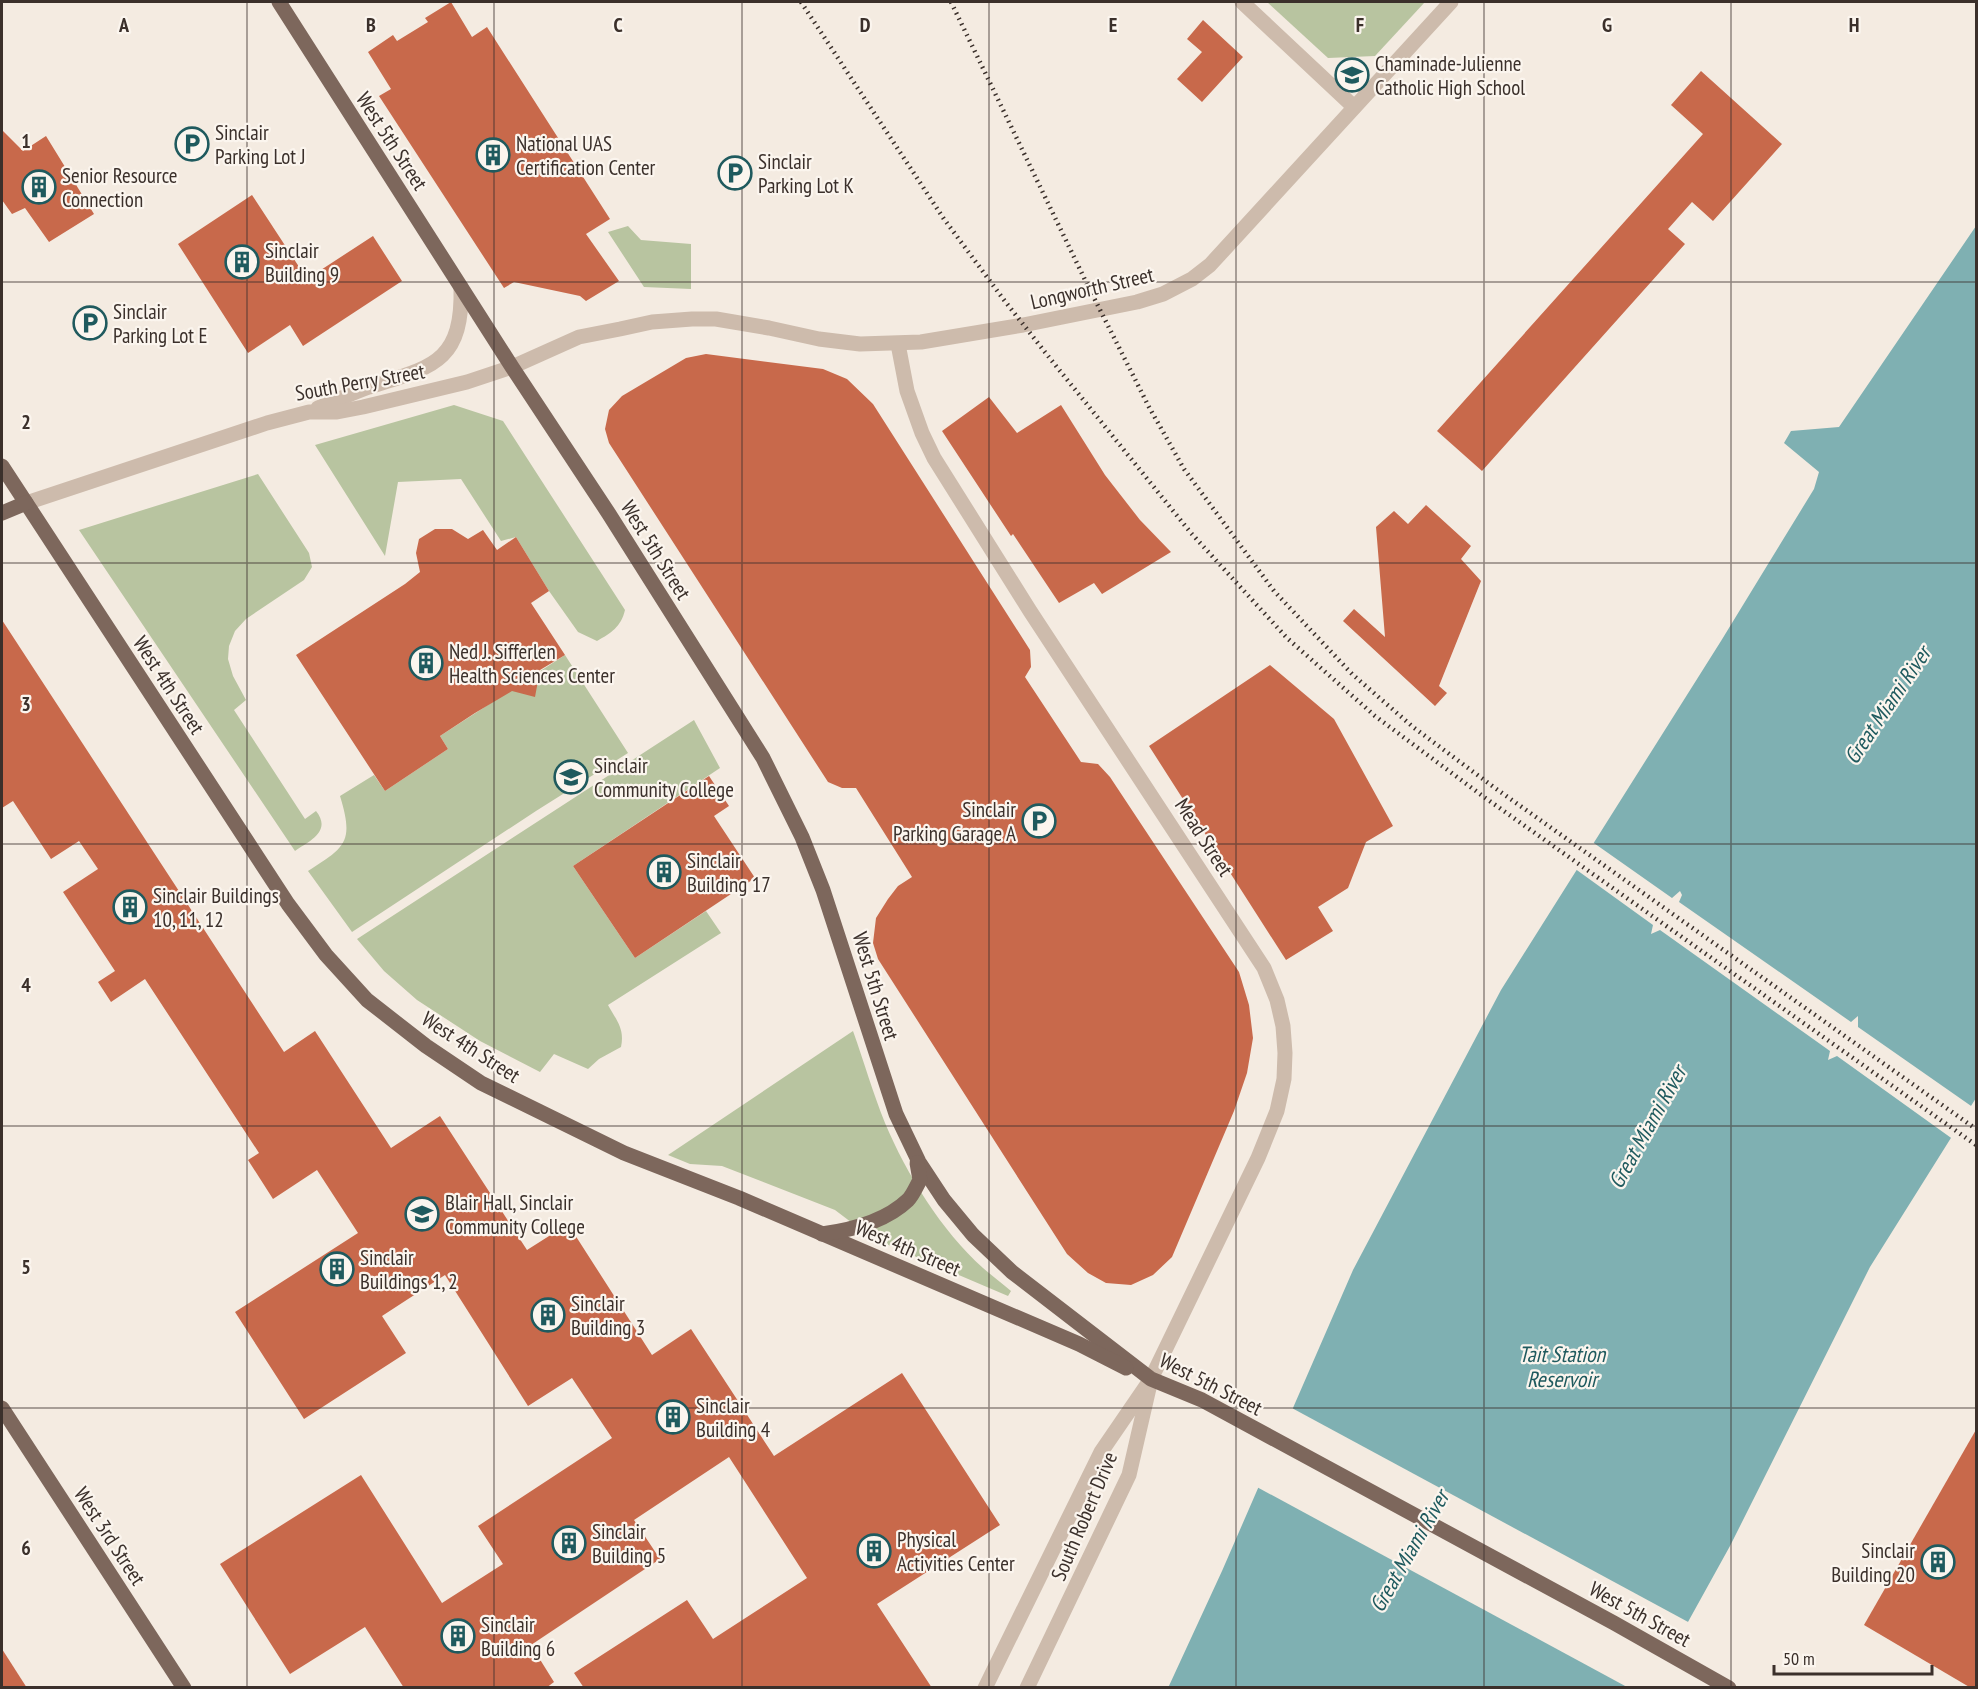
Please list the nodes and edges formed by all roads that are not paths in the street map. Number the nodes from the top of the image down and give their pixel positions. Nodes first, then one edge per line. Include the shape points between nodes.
1 (279, 2) edge
2 (1242, 2) edge
3 (1451, 2) edge
4 (1354, 107) junction
5 (461, 287) junction
6 (730, 321) joint
7 (898, 344) junction
8 (512, 367) junction
9 (309, 412) junction
10 (2, 466) edge
11 (26, 503) junction
12 (2, 513) edge
13 (916, 1155) junction
14 (822, 1234) junction
15 (1151, 1380) junction
16 (2, 1408) edge
17 (1726, 1686) edge
18 (184, 1688) edge
19 (985, 1688) edge
20 (1027, 1688) edge

1 - 5 main road, West 5th Street
2 - 4 street
3 - 4 street, Longworth Street
4 - 7 street, Longworth Street via 1210,265 1192,279 1137,302
5 - 8 main road, West 5th Street
5 - 9 street via 458,330 449,348 435,361
6 - 7 street, Longworth Street via 839,342
6 - 8 street, South Perry Street via 652,322 579,337
7 - 15 street, Mead Street via 907,391 934,458 1264,968 1277,1000 1285,1053 1277,1111
8 - 9 street, South Perry Street via 363,407
8 - 13 main road, West 5th Street via 772,774 802,837 844,951 882,1076
9 - 11 street, South Perry Street via 215,439
10 - 11 main road, West 4th Street
11 - 12 main road, South Perry Street
11 - 14 main road, West 4th Street via 288,904 326,955 367,1000 481,1083 624,1153
13 - 14 main road via 920,1180 908,1200 876,1221
13 - 15 main road, West 5th Street via 944,1200 973,1235 1012,1272
14 - 15 main road, West 4th Street via 1079,1344
15 - 17 main road, West 5th Street via 1202,1400
15 - 19 street, South Robert Drive via 1101,1452
15 - 20 street, South Robert Drive via 1129,1475
16 - 18 main road, West 3rd Street

